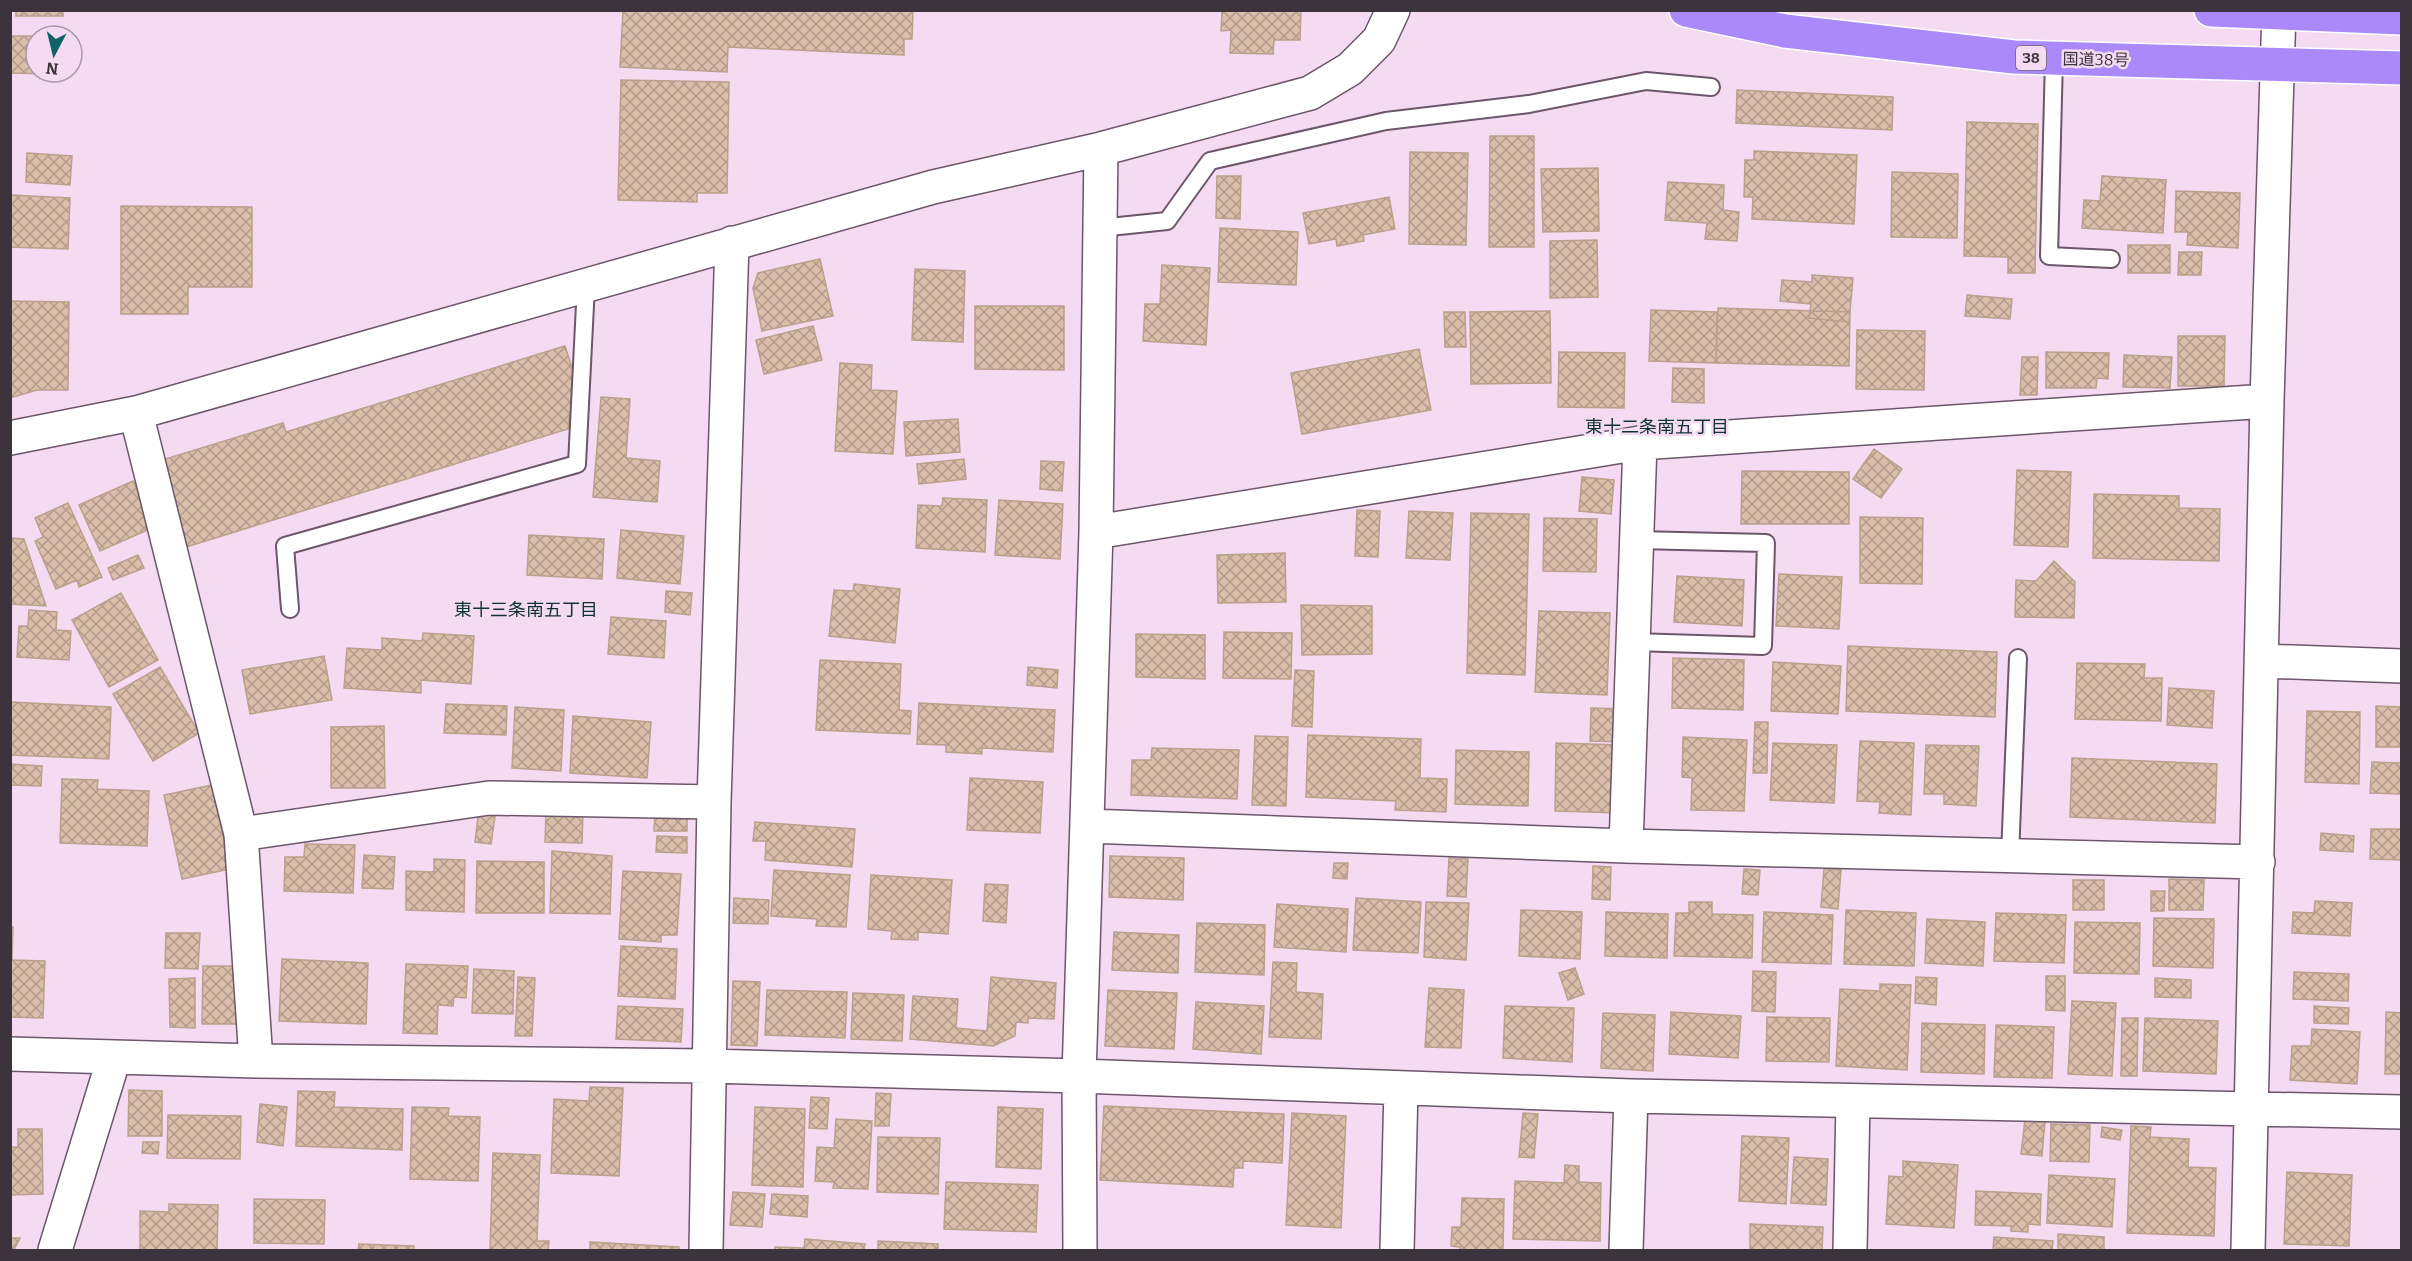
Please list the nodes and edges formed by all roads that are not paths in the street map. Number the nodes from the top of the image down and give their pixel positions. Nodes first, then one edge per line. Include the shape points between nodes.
1 (1393, 10) edge
2 (1686, 10) edge
3 (2211, 10) edge
4 (2279, 12) edge
5 (2402, 18) edge
6 (1782, 21) edge
7 (2054, 58) junction
8 (2278, 64) junction
9 (2402, 68) edge
10 (1711, 87) dead end
11 (1101, 149) junction
12 (1100, 228) junction
13 (732, 243) junction
14 (2111, 259) dead end
15 (586, 285) junction
16 (2267, 401) junction
17 (136, 413) junction
18 (10, 438) edge
19 (1640, 443) junction
20 (1096, 532) junction
21 (1637, 540) junction
22 (290, 609) dead end
23 (1633, 642) junction
24 (2018, 658) dead end
25 (2263, 661) junction
26 (2402, 666) edge
27 (714, 802) junction
28 (1088, 826) junction
29 (241, 834) junction
30 (1626, 846) junction
31 (2010, 856) junction
32 (2258, 862) junction
33 (10, 1054) edge
34 (114, 1058) junction
35 (256, 1061) junction
36 (708, 1066) junction
37 (1079, 1076) junction
38 (1401, 1089) junction
39 (1630, 1096) junction
40 (1853, 1101) junction
41 (2250, 1108) junction
42 (2402, 1113) edge
43 (55, 1251) edge
44 (706, 1251) edge
45 (1080, 1251) edge
46 (1397, 1251) edge
47 (1626, 1251) edge
48 (1850, 1251) edge
49 (2248, 1251) edge

1 - 11 street via 1378,40 1350,69 1310,93
2 - 6 highway, 国道38号 / 38
3 - 4 highway
4 - 5 highway
4 - 8 street
6 - 7 highway, 国道38号 / 38 via 2014,57
7 - 8 highway, 国道38号 / 38
7 - 14 lane via 2049,256
8 - 9 highway, 国道38号 / 38
8 - 16 street
10 - 12 lane via 1646,81 1529,104 1386,122 1221,158 1210,161 1167,221
11 - 12 street
11 - 13 street via 933,187
12 - 20 street
13 - 15 street
13 - 27 street
15 - 17 street
15 - 22 lane via 577,465 285,546
16 - 19 street
16 - 25 street
17 - 18 street
17 - 29 street
19 - 20 street
19 - 21 street
20 - 28 street
21 - 23 street
21 - 23 lane via 1766,543 1763,646
23 - 30 street
24 - 31 lane
25 - 26 street
25 - 32 street
27 - 29 street via 489,798
27 - 36 street
28 - 30 street
28 - 37 street
29 - 35 street
30 - 31 street
31 - 32 street
32 - 41 street
33 - 34 street
34 - 35 street
34 - 43 street
35 - 36 street
36 - 37 street
36 - 44 street
37 - 38 street
37 - 45 street
38 - 39 street
38 - 46 street
39 - 40 street
39 - 47 street
40 - 41 street
40 - 48 street
41 - 42 street
41 - 49 street

